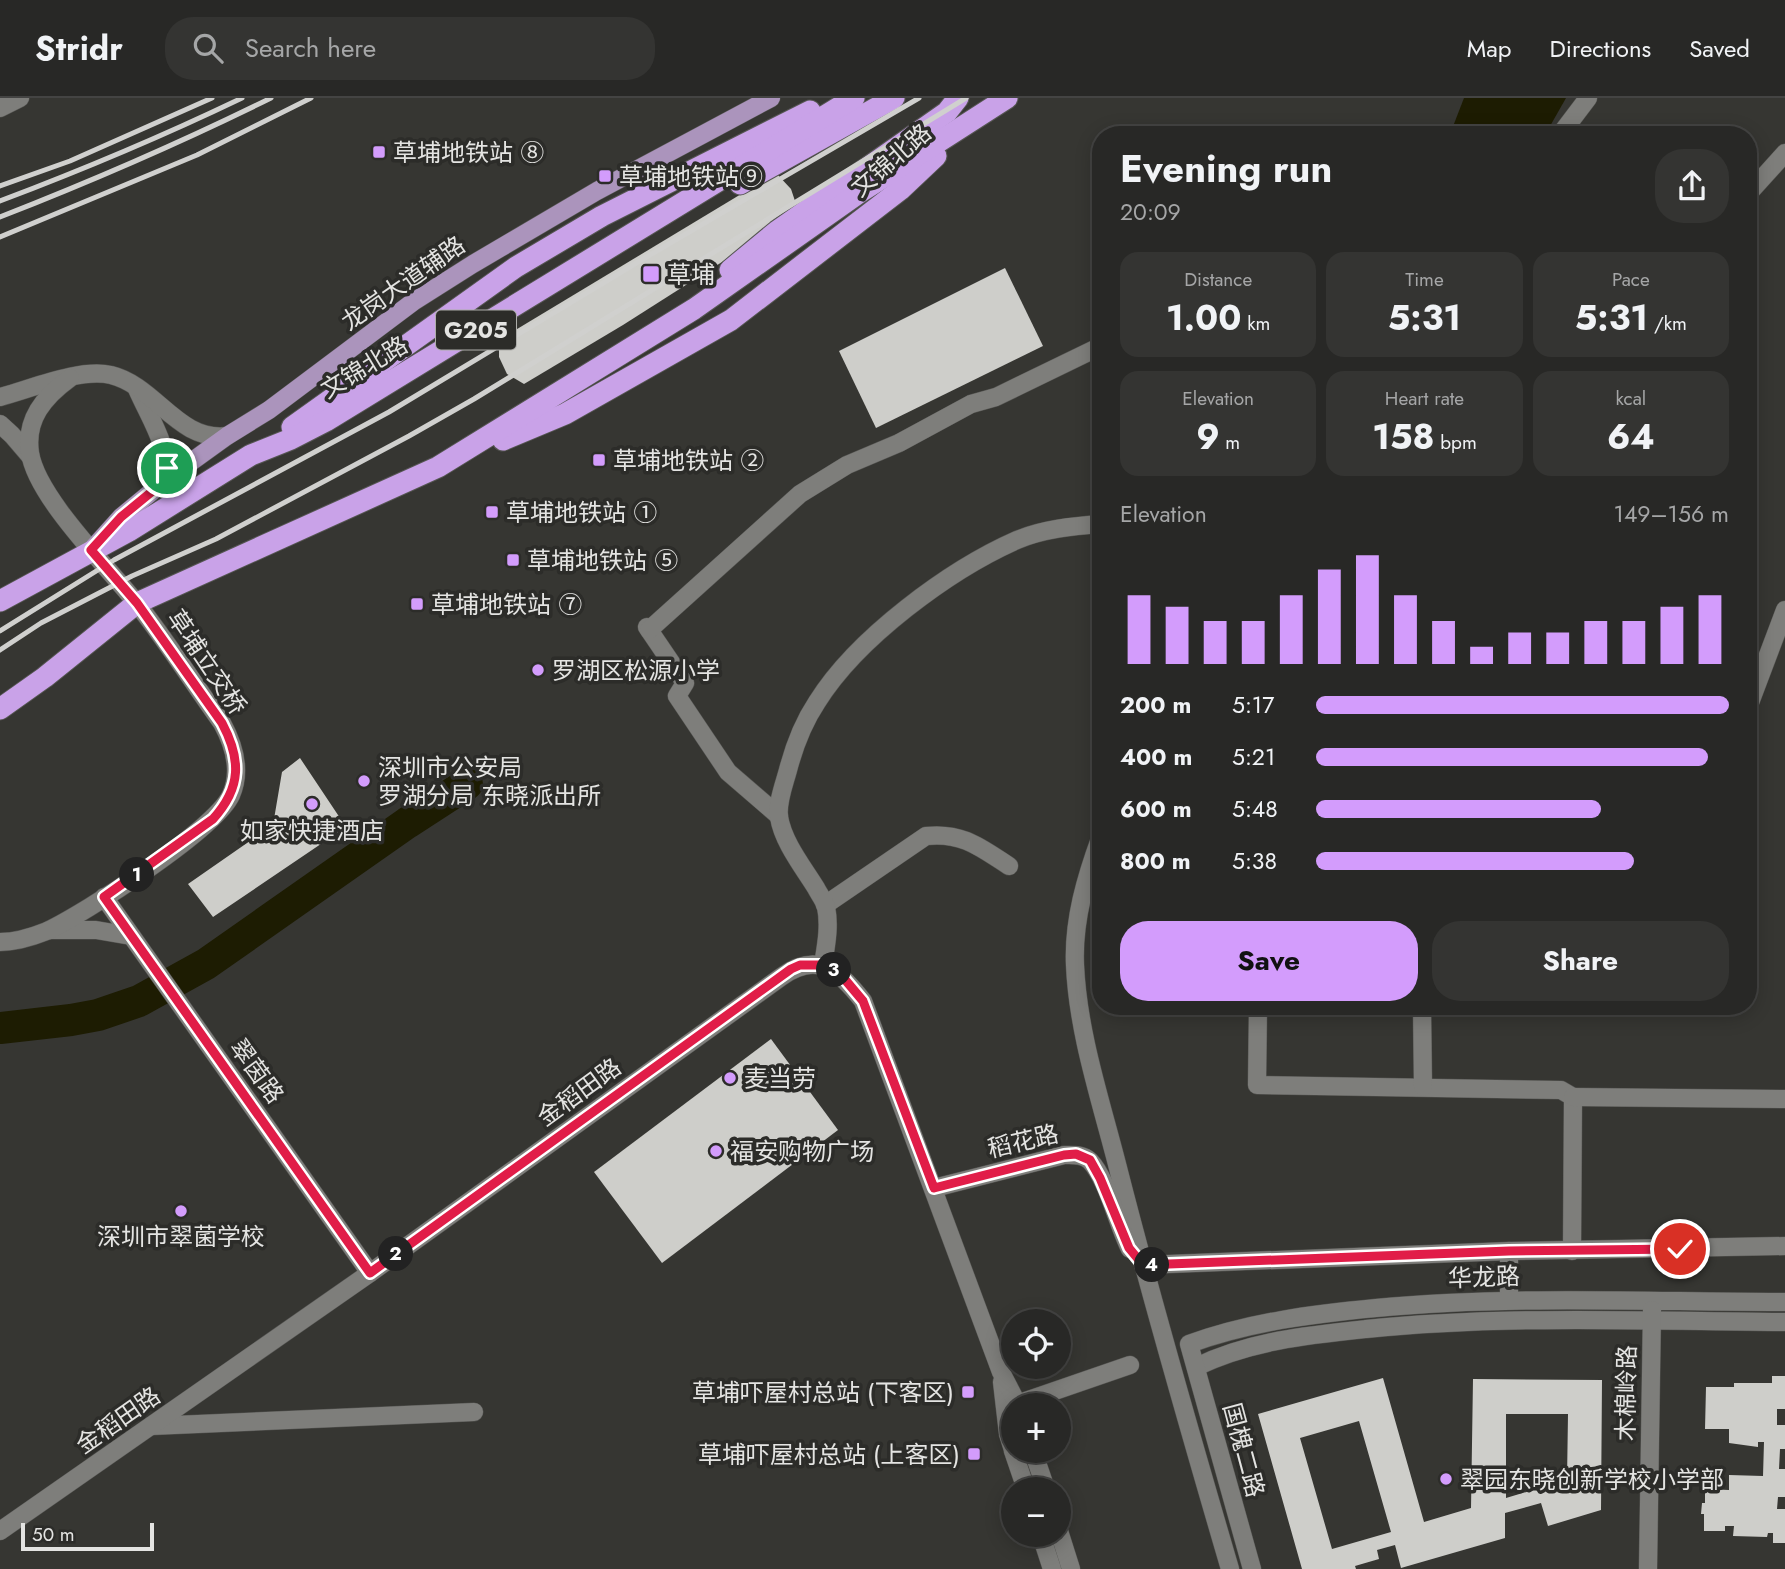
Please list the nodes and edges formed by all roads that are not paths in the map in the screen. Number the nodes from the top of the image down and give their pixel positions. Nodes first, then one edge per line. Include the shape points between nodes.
1 (20, 98) edge
2 (771, 98) edge
3 (837, 98) edge
4 (854, 98) edge
5 (894, 98) edge
6 (958, 98) edge
7 (1007, 98) edge
8 (1588, 98) edge
9 (0, 108) edge
10 (977, 120) junction
11 (1567, 126) edge
12 (1785, 153) edge
13 (1757, 184) edge
14 (580, 267) junction
15 (645, 340) junction
16 (1092, 350) edge
17 (70, 378) junction
18 (137, 389) junction
19 (0, 397) edge
20 (0, 424) edge
21 (227, 436) junction
22 (251, 455) junction
23 (30, 456) junction
24 (438, 467) junction
25 (166, 480) junction
26 (1092, 525) edge
27 (91, 550) junction
28 (0, 601) edge
29 (137, 603) junction
30 (1785, 610) edge
31 (1757, 684) edge
32 (0, 709) edge
33 (779, 816) junction
34 (1092, 860) edge
35 (1009, 866) dead end
36 (104, 897) junction
37 (825, 905) junction
38 (48, 930) junction
39 (131, 936) junction
40 (0, 942) edge
41 (824, 965) junction
42 (1258, 1015) edge
43 (1422, 1015) edge
44 (1423, 1087) junction
45 (1573, 1097) junction
46 (1785, 1099) edge
47 (934, 1188) junction
48 (1785, 1246) edge
49 (1509, 1251) junction
50 (1572, 1251) junction
51 (1143, 1265) junction
52 (370, 1273) junction
53 (1509, 1300) junction
54 (1652, 1301) junction
55 (1785, 1302) edge
56 (1652, 1321) junction
57 (1785, 1322) edge
58 (1189, 1344) joint
59 (1130, 1365) dead end
60 (1196, 1367) junction
61 (1009, 1393) edge
62 (1051, 1393) edge
63 (474, 1412) dead end
64 (152, 1426) junction
65 (0, 1531) edge
66 (1045, 1547) edge
67 (1064, 1547) edge
68 (1052, 1569) edge
69 (1071, 1569) edge
70 (1230, 1569) edge
71 (1252, 1569) edge
72 (1648, 1569) edge

1 - 9 street
2 - 21 main road, 龙岗大道辅路 via 473,264
3 - 22 highway via 602,216 516,267
4 - 14 highway, 文锦北路 / G205
5 - 14 highway
6 - 15 highway via 933,123 777,231
7 - 10 highway
8 - 11 street
10 - 15 highway, 文锦北路 via 859,193
10 - 24 highway, 文锦北路 via 900,190 731,320 565,414
12 - 13 street
14 - 22 highway, 文锦北路 / G205 via 326,421
15 - 24 highway, 文锦北路
16 - 33 street via 835,472 800,494 648,628 685,682 677,696 728,772
17 - 18 street via 112,376
17 - 19 street
17 - 23 street via 39,405 31,425
18 - 21 street via 202,436
18 - 25 street via 164,450
20 - 23 street
21 - 25 main road, 龙岗大道辅路
22 - 27 highway, 文锦北路 / G205
23 - 27 street via 44,487
24 - 29 highway, 文锦北路
25 - 27 main road, 龙岗大道辅路 via 121,517
26 - 33 street via 1020,539 979,559 879,632 816,702 794,746
27 - 28 highway, 文锦北路 / G205
27 - 29 street, 草埔立交桥
29 - 32 highway, 文锦北路
29 - 36 street, 草埔立交桥 via 222,723 232,741 236,775 225,806 213,819
30 - 31 street
33 - 37 street
34 - 51 street via 1077,919 1075,964 1084,1032
35 - 37 street via 968,840 944,834 926,836
36 - 38 street, 草埔立交桥
36 - 39 street, 翠茵路
37 - 41 street
38 - 39 street
38 - 40 street
39 - 52 street, 翠茵路
41 - 47 street via 842,976 863,1001
41 - 52 street, 金稻田路 via 791,969
42 - 44 street via 1256,1085
43 - 44 street
44 - 45 street via 1561,1090
45 - 46 street
45 - 50 street
47 - 51 street, 稻花路 via 1076,1154 1090,1160 1129,1248
47 - 61 street
48 - 50 street
49 - 50 street
49 - 51 street
49 - 53 street
51 - 70 street
52 - 64 street, 金稻田路
53 - 54 street, 华龙路
53 - 58 street, 华龙路 via 1343,1311 1234,1329
54 - 55 street, 华龙路
54 - 56 street, 木棉岭路
56 - 57 street, 华龙路
56 - 60 street, 华龙路 via 1419,1324 1288,1339 1237,1349
56 - 72 street, 木棉岭路
58 - 60 street, 国槐二路
59 - 62 street
60 - 71 street, 国槐二路
63 - 64 street
64 - 65 street, 金稻田路
66 - 68 street
67 - 69 street

